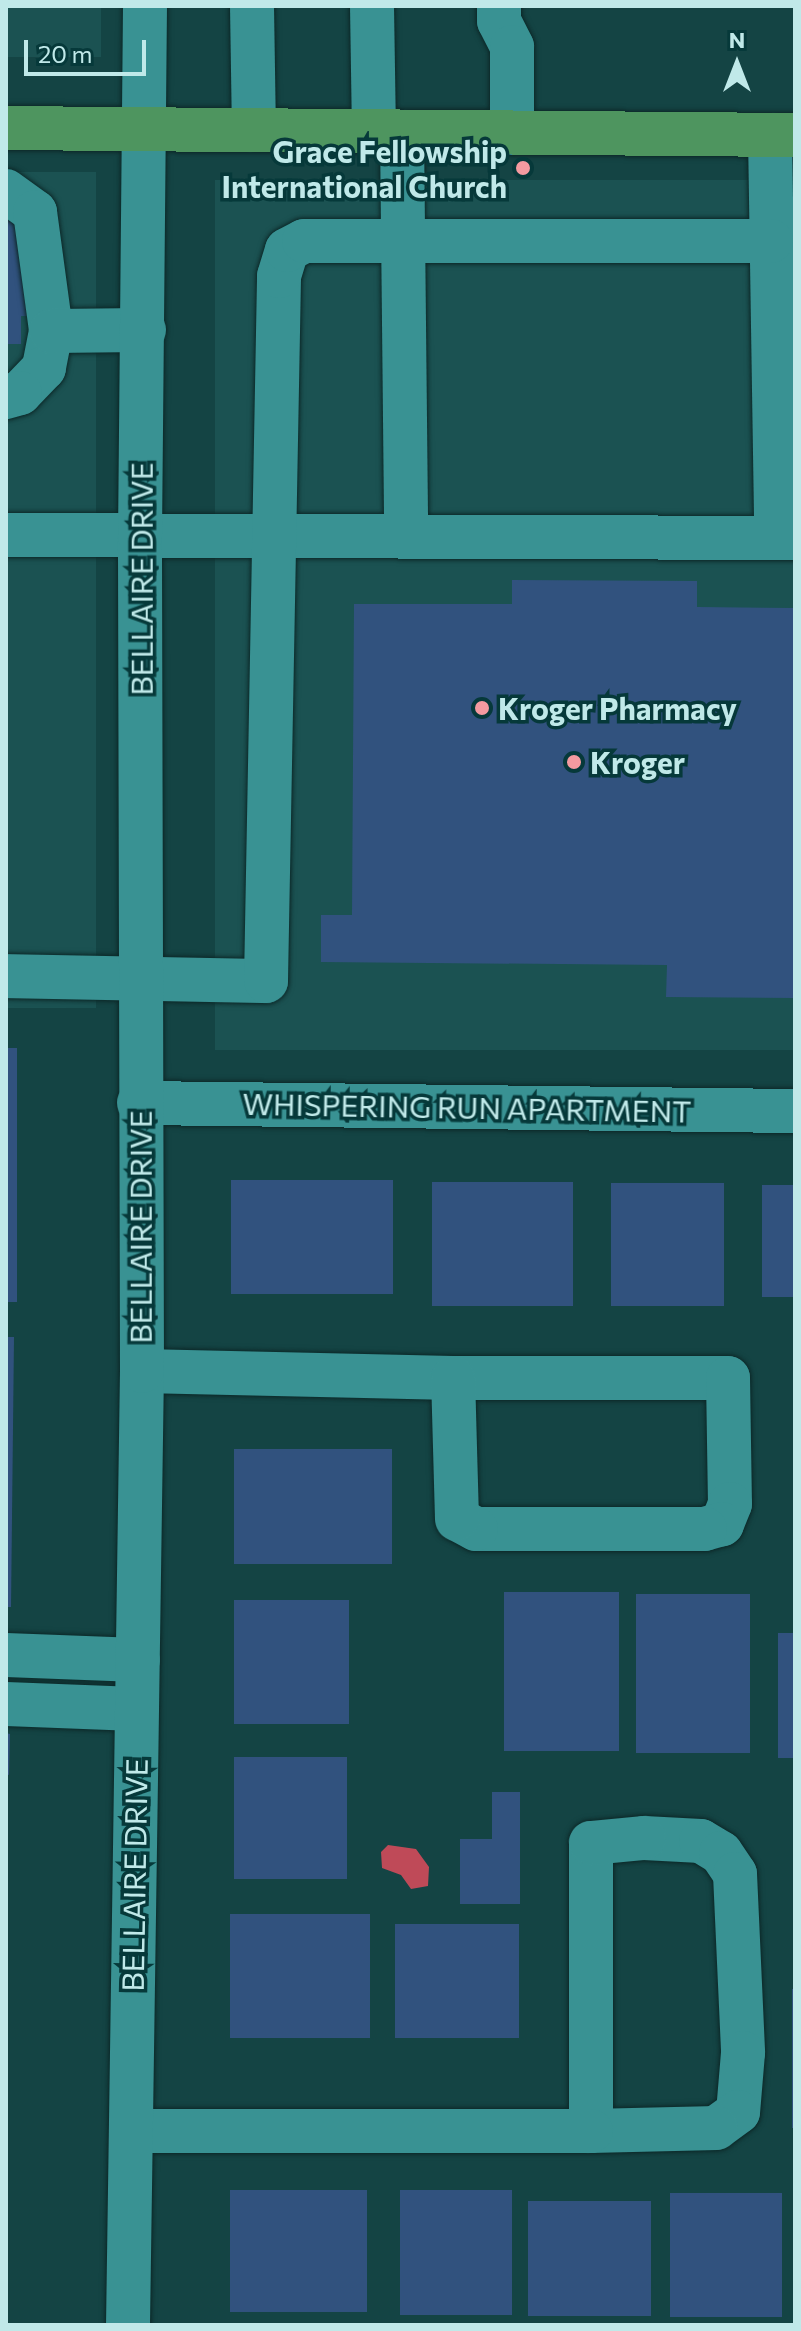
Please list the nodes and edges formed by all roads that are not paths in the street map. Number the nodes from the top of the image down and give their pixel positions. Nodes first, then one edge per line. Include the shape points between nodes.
1 (145, 6) edge
2 (252, 6) edge
3 (372, 6) edge
4 (499, 6) edge
5 (6, 128) edge
6 (144, 129) junction
7 (254, 130) junction
8 (388, 132) junction
9 (512, 133) junction
10 (782, 135) edge
11 (6, 191) edge
12 (779, 224) edge
13 (403, 242) junction
14 (144, 330) junction
15 (51, 331) junction
16 (6, 397) edge
17 (6, 535) edge
18 (275, 535) junction
19 (406, 535) junction
20 (140, 536) junction
21 (785, 538) edge
22 (6, 976) edge
23 (139, 978) junction
24 (139, 1103) junction
25 (795, 1111) edge
26 (142, 1371) junction
27 (453, 1378) junction
28 (6, 1655) edge
29 (138, 1660) junction
30 (6, 1704) edge
31 (136, 1709) junction
32 (131, 2131) junction
33 (591, 2131) junction
34 (128, 2325) edge

1 - 6 street, BELLAIRE DRIVE
2 - 7 street
3 - 8 street
4 - 9 street via 499,21 512,47
5 - 6 main road
6 - 7 main road
6 - 14 street, BELLAIRE DRIVE
7 - 8 main road
8 - 9 main road
8 - 13 street
9 - 10 main road
10 - 12 street
11 - 15 street via 35,212
12 - 13 street
12 - 21 street
13 - 18 street via 304,241 287,250 279,276
13 - 19 street
14 - 15 street
14 - 20 street, BELLAIRE DRIVE
15 - 16 street via 44,368 20,393
17 - 20 street
18 - 19 street
18 - 20 street
18 - 23 street via 266,981
19 - 21 street
20 - 23 street, BELLAIRE DRIVE
22 - 23 street
23 - 24 street, BELLAIRE DRIVE
24 - 25 street, WHISPERING RUN APARTMENT
24 - 26 street, BELLAIRE DRIVE
26 - 27 street
26 - 29 street, BELLAIRE DRIVE
27 - 27 street via 457,1519 476,1529 705,1529 722,1524 730,1504 728,1378
28 - 29 street
29 - 31 street, BELLAIRE DRIVE
30 - 31 street
31 - 32 street, BELLAIRE DRIVE
32 - 33 street
32 - 34 street, BELLAIRE DRIVE
33 - 33 street via 716,2128 738,2112 743,2053 735,1874 721,1853 701,1841 644,1838 591,1843

